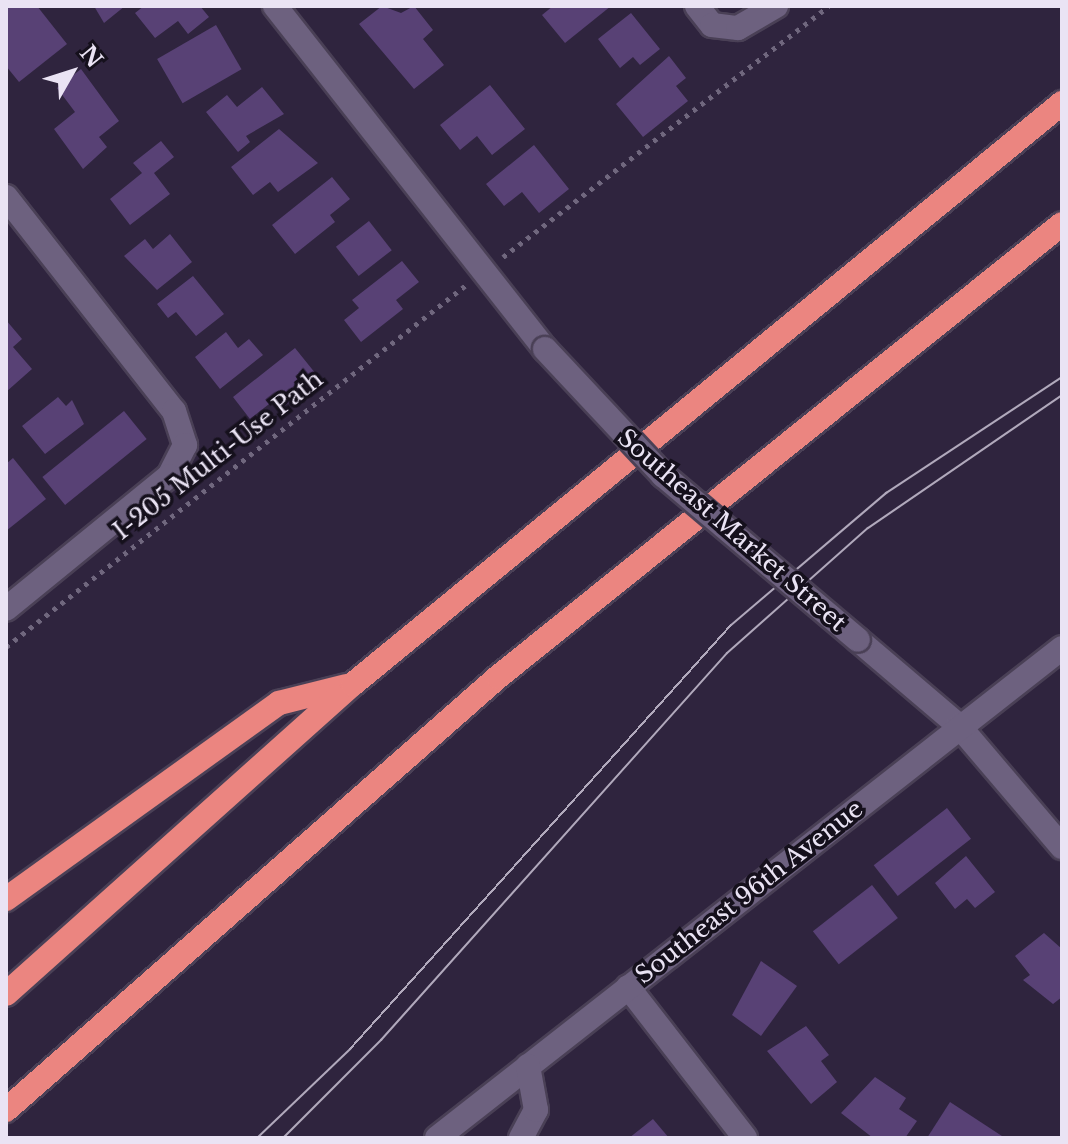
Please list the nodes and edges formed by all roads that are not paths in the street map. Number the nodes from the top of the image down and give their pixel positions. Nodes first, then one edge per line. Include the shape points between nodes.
1 (275, 6) edge
2 (697, 6) edge
3 (776, 6) edge
4 (1062, 103) edge
5 (6, 197) edge
6 (1062, 224) edge
7 (6, 609) edge
8 (1062, 648) edge
9 (353, 684) junction
10 (959, 726) junction
11 (1062, 847) edge
12 (6, 899) edge
13 (628, 987) junction
14 (6, 994) edge
15 (528, 1066) junction
16 (6, 1110) edge
17 (437, 1138) edge
18 (521, 1138) edge
19 (745, 1138) edge

1 - 10 street, Southeast Market Street, bridge via 545,349 663,475
2 - 3 street via 712,25 738,28
4 - 9 highway
5 - 7 street via 174,411 183,456 169,476
6 - 16 highway via 498,677
8 - 10 street, Southeast 96th Avenue
9 - 12 highway via 279,703
9 - 14 highway
10 - 11 street, Southeast Market Street
10 - 13 street, Southeast 96th Avenue
13 - 15 street, Southeast 96th Avenue
13 - 19 street
15 - 17 street, Southeast 96th Avenue
15 - 18 street via 536,1110

